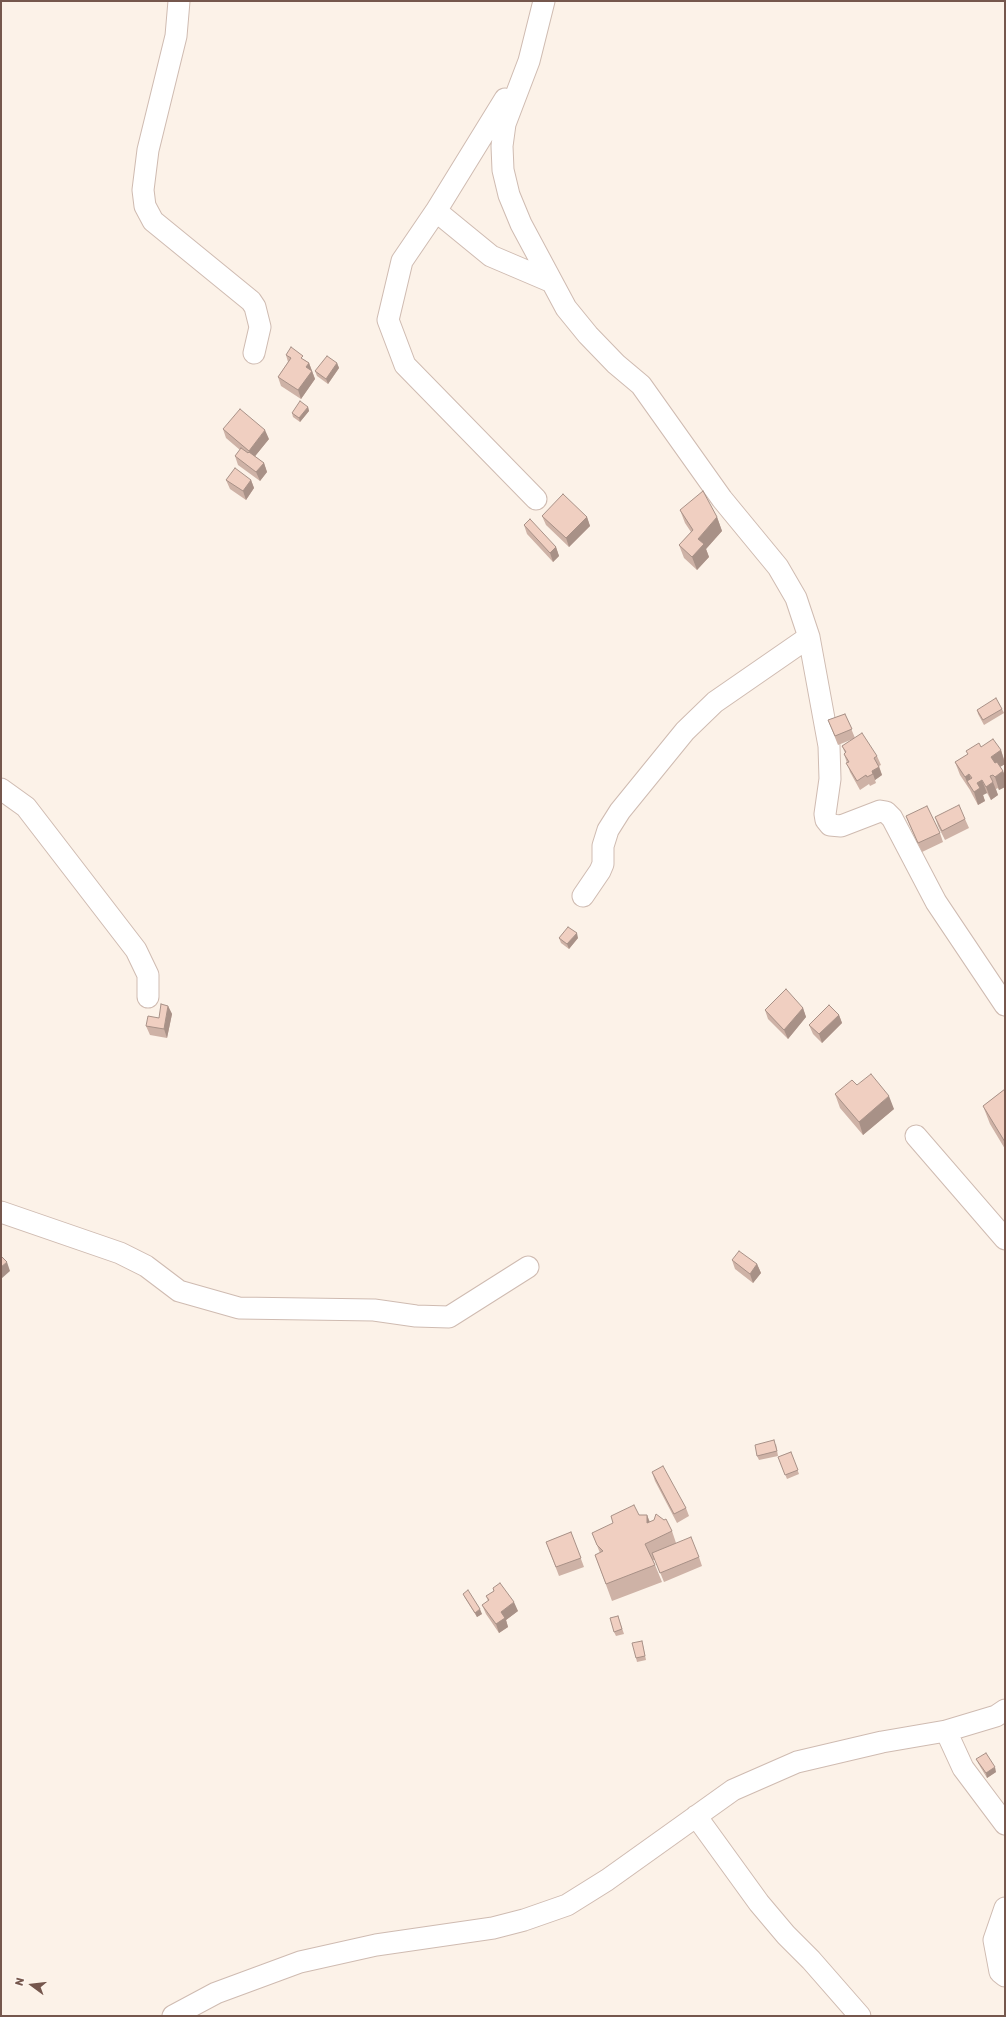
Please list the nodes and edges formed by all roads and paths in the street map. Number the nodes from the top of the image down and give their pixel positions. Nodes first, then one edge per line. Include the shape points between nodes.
1 (179, 1) edge
2 (544, 1) edge
3 (529, 61) junction
4 (436, 211) junction
5 (552, 282) junction
6 (254, 353) dead end
7 (536, 500) dead end
8 (809, 637) junction
9 (1, 789) edge
10 (583, 896) dead end
11 (148, 997) dead end
12 (1005, 1005) edge
13 (916, 1136) dead end
14 (1, 1212) edge
15 (1005, 1239) edge
16 (528, 1268) dead end
17 (1005, 1710) edge
18 (946, 1732) junction
19 (696, 1816) junction
20 (1005, 1824) edge
21 (1005, 1908) edge
22 (1005, 1976) edge
23 (173, 2016) edge
24 (860, 2016) edge

1 - 6 street via 176,36 148,150 143,190 145,206 153,221 251,301 260,327
2 - 3 street
3 - 4 street
3 - 5 street via 505,124 502,146 503,170 509,195 521,224
4 - 5 street via 491,256
4 - 7 street via 402,261 388,320 405,365
5 - 8 street via 566,308 588,335 641,385 722,499 778,567 796,598
8 - 10 street via 715,702 685,731 620,811 608,830 603,846 603,864
8 - 12 street via 829,746 830,779 826,820 830,825 841,826 880,811 886,812 892,818 936,902
9 - 11 street via 26,807 136,950 148,975
13 - 15 street
14 - 16 street via 120,1253 146,1266 179,1291 239,1308 374,1310 416,1316 449,1317
17 - 18 street via 996,1716
18 - 19 street via 882,1742 797,1762 733,1790
18 - 20 street via 964,1768
19 - 23 street via 607,1880 567,1905 494,1928 376,1946 300,1962 216,1993
19 - 24 street via 764,1908
21 - 22 street via 994,1940 1000,1972

